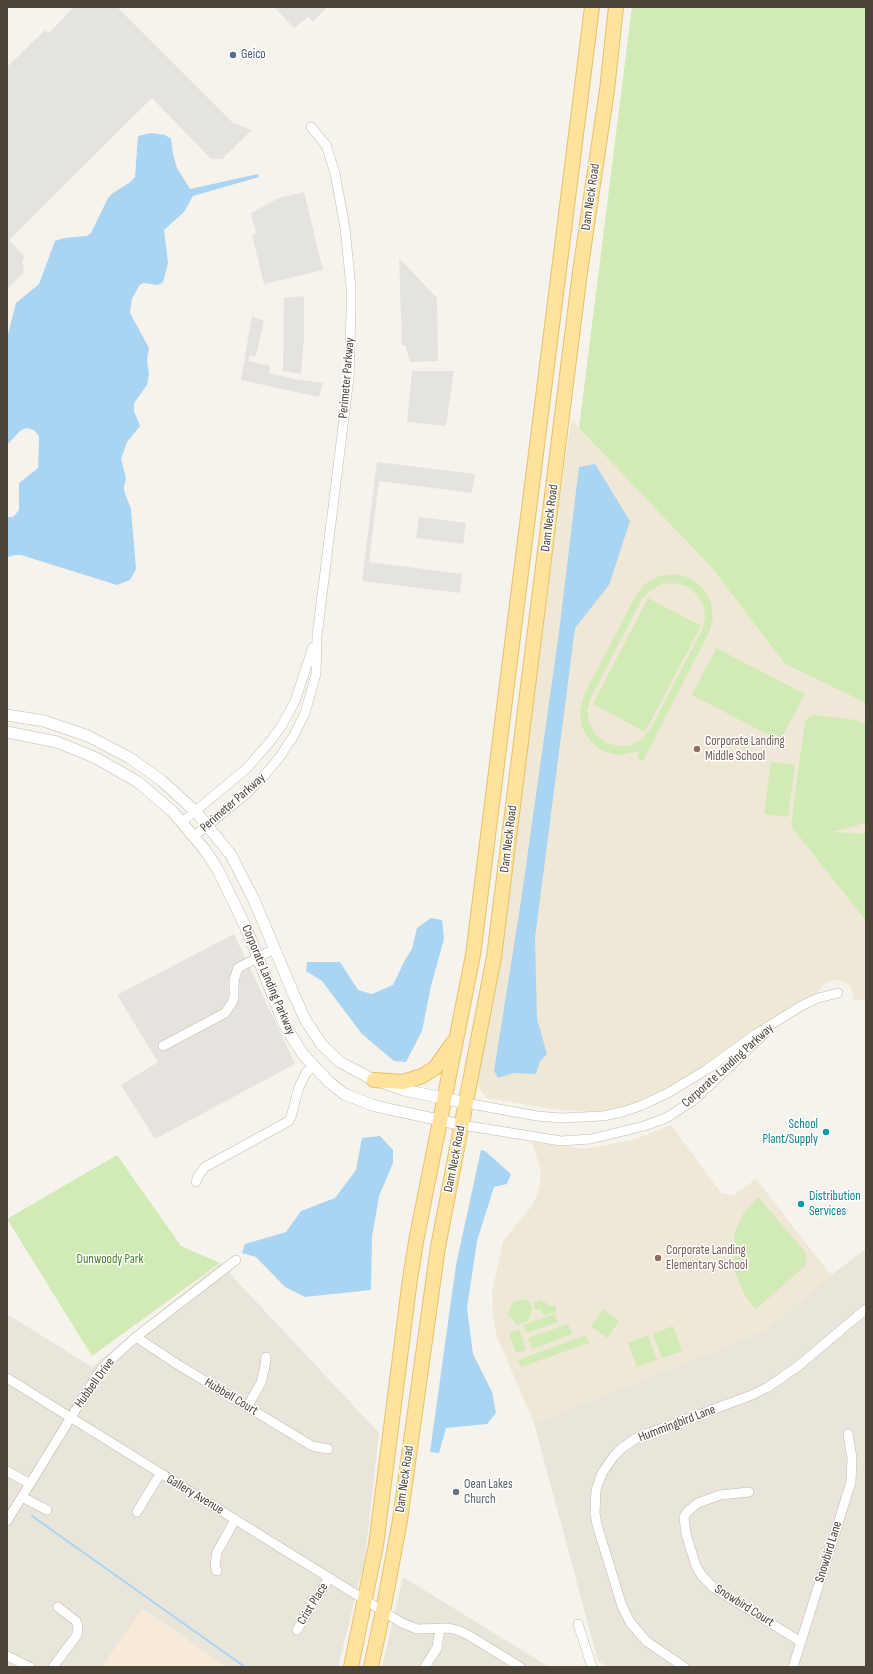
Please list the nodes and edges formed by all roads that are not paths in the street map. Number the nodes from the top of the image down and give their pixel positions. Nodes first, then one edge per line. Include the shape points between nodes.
1 (592, 7) edge
2 (616, 7) edge
3 (311, 127) dead end
4 (317, 636) junction
5 (7, 715) edge
6 (7, 732) edge
7 (196, 812) junction
8 (182, 822) junction
9 (208, 826) junction
10 (194, 836) junction
11 (274, 949) junction
12 (258, 958) junction
13 (838, 993) dead end
14 (781, 1019) junction
15 (456, 1039) junction
16 (163, 1046) dead end
17 (313, 1066) junction
18 (374, 1080) junction
19 (444, 1098) junction
20 (466, 1103) junction
21 (440, 1120) junction
22 (462, 1125) junction
23 (196, 1182) dead end
24 (236, 1260) dead end
25 (866, 1309) edge
26 (136, 1338) junction
27 (266, 1357) dead end
28 (7, 1378) edge
29 (247, 1407) junction
30 (71, 1418) junction
31 (848, 1434) dead end
32 (328, 1449) dead end
33 (7, 1471) edge
34 (160, 1474) junction
35 (30, 1484) junction
36 (749, 1492) dead end
37 (22, 1497) junction
38 (47, 1510) dead end
39 (138, 1512) dead end
40 (235, 1520) junction
41 (7, 1521) edge
42 (217, 1571) dead end
43 (329, 1578) junction
44 (365, 1600) junction
45 (58, 1607) dead end
46 (383, 1612) junction
47 (578, 1624) dead end
48 (440, 1628) junction
49 (297, 1630) dead end
50 (801, 1642) junction
51 (7, 1656) edge
52 (506, 1664) edge
53 (30, 1667) edge
54 (53, 1667) edge
55 (350, 1667) edge
56 (371, 1667) edge
57 (425, 1667) edge
58 (520, 1667) edge
59 (592, 1667) edge
60 (684, 1667) edge
61 (793, 1667) edge

1 - 15 main road, Dam Neck Road via 473,954
2 - 20 main road, Dam Neck Road via 494,957
3 - 4 street, Perimeter Parkway via 326,145 335,173 345,228 352,312 349,378
4 - 7 street, Perimeter Parkway via 300,689 281,727 246,769
4 - 9 street, Perimeter Parkway via 313,687 304,713 287,747 253,788
5 - 7 street, Corporate Landing Parkway via 44,721 110,746 145,767
6 - 8 street, Corporate Landing Parkway via 57,742 96,758 138,782
7 - 8 street, Perimeter Parkway
7 - 9 street, Corporate Landing Parkway
8 - 10 street, Corporate Landing Parkway
9 - 10 street, Perimeter Parkway
9 - 11 street, Corporate Landing Parkway via 231,855 243,877
10 - 12 street, Corporate Landing Parkway via 218,870
11 - 12 street
11 - 18 street, Corporate Landing Parkway via 314,1035 340,1062
12 - 16 street via 237,970 234,997 224,1013
12 - 17 street, Corporate Landing Parkway via 284,1024
13 - 14 street, Corporate Landing Parkway via 800,1006
14 - 20 street, Corporate Landing Parkway via 668,1093 622,1112 603,1116 561,1118
14 - 22 street, Corporate Landing Parkway via 694,1100 654,1123 591,1140 567,1141 545,1140
15 - 18 main road via 435,1068 422,1076 403,1082
15 - 19 main road, Dam Neck Road
17 - 21 street, Corporate Landing Parkway via 344,1094 359,1101
17 - 23 street via 299,1087 289,1121 205,1167
18 - 19 street, Corporate Landing Parkway via 404,1090
19 - 20 street, Corporate Landing Parkway
19 - 21 main road, Dam Neck Road
20 - 22 main road, Dam Neck Road
21 - 22 street, Corporate Landing Parkway
21 - 44 main road, Dam Neck Road via 411,1272 376,1545
22 - 46 main road, Dam Neck Road via 432,1285 400,1520
24 - 26 street, Hubbell Drive
25 - 60 street, Hummingbird Lane via 783,1378 752,1395 638,1437 614,1456 602,1473 596,1490 595,1513 622,1606 630,1622 646,1641
26 - 29 street, Hubbell Court
26 - 30 street, Hubbell Drive via 104,1367
27 - 29 street via 261,1383
28 - 30 street, Gallery Avenue
29 - 32 street, Hubbell Court via 312,1446
30 - 34 street, Gallery Avenue
30 - 35 street, Hubbell Drive
31 - 50 street, Snowbird Lane via 852,1458 851,1482
33 - 35 street
34 - 39 street
34 - 40 street, Gallery Avenue
35 - 37 street, Hubbell Drive
36 - 50 street, Snowbird Court via 720,1495 698,1502 688,1511 684,1517 686,1534 696,1566 714,1588
37 - 38 street
37 - 41 street, Hubbell Drive
40 - 42 street via 217,1552
40 - 43 street, Gallery Avenue
43 - 44 street, Gallery Avenue
43 - 49 street, Crist Place
44 - 46 street, Gallery Avenue
44 - 55 main road, Dam Neck Road
45 - 54 street via 76,1621 78,1627 77,1634
46 - 48 street, Gallery Avenue via 417,1629
46 - 56 main road, Dam Neck Road
47 - 59 street
48 - 52 street, Gallery Avenue via 449,1628 470,1636
48 - 57 street via 437,1648
50 - 61 street, Snowbird Lane
51 - 53 street
52 - 58 street, Gallery Avenue

